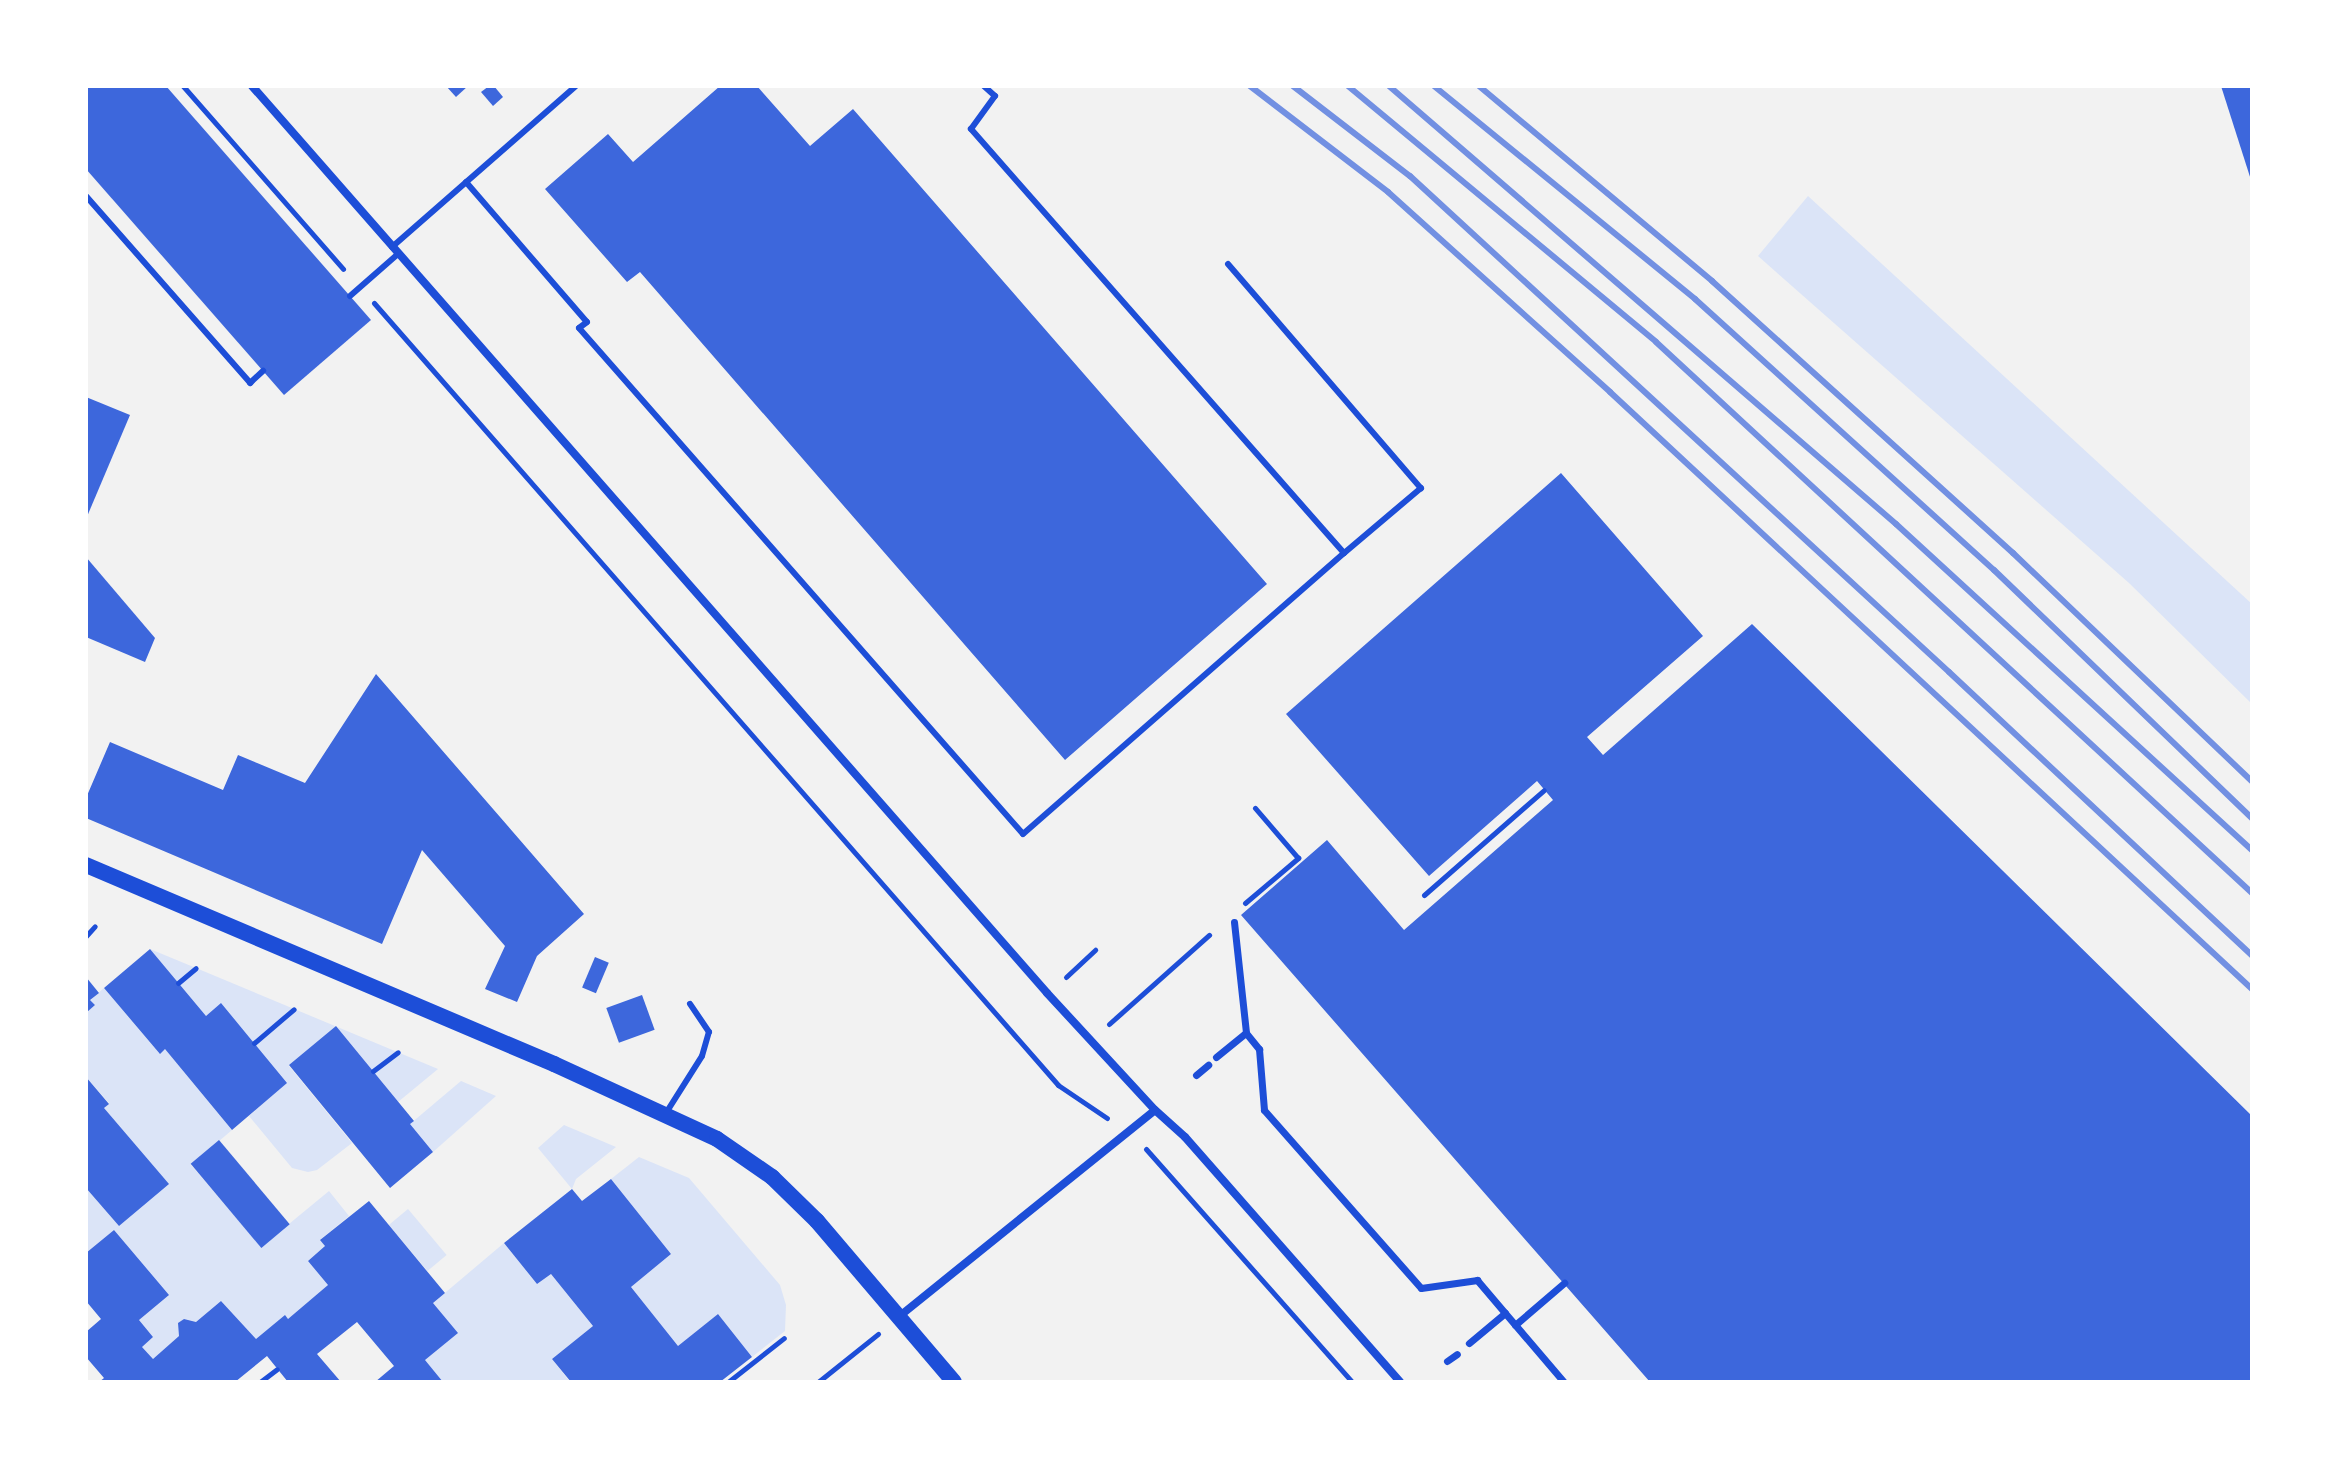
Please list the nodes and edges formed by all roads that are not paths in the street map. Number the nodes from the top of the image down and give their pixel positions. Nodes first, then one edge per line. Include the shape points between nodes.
1 (252, 86) edge
2 (576, 86) edge
3 (984, 86) edge
4 (466, 182) junction
5 (86, 196) edge
6 (395, 250) junction
7 (1228, 264) dead end
8 (350, 296) dead end
9 (263, 371) dead end
10 (1344, 553) junction
11 (86, 865) edge
12 (1231, 920) road end
13 (690, 1004) dead end
14 (1246, 1033) junction
15 (1216, 1057) dead end
16 (1208, 1065) dead end
17 (1196, 1075) dead end
18 (1155, 1110) junction
19 (666, 1113) junction
20 (1564, 1283) dead end
21 (1505, 1313) junction
22 (901, 1315) junction
23 (1515, 1325) junction
24 (1469, 1343) dead end
25 (1457, 1354) dead end
26 (1447, 1361) dead end
27 (954, 1382) edge
28 (1400, 1382) edge
29 (1564, 1382) edge

1 - 6 street
2 - 4 lane
3 - 10 lane via 995,96 971,129
4 - 6 lane
4 - 10 lane via 587,322 579,328 1023,834
5 - 9 lane via 250,383
6 - 8 lane
6 - 18 street
7 - 10 lane via 1421,488
11 - 19 main road
12 - 14 street
13 - 19 lane via 709,1032 702,1056
14 - 15 street
14 - 21 street via 1259,1049 1264,1110 1421,1288 1477,1280
16 - 17 street
18 - 22 street
18 - 28 street via 1185,1137
19 - 22 main road via 717,1139 772,1177
20 - 23 street
21 - 23 street
21 - 24 street
22 - 27 main road
23 - 29 street
25 - 26 street

